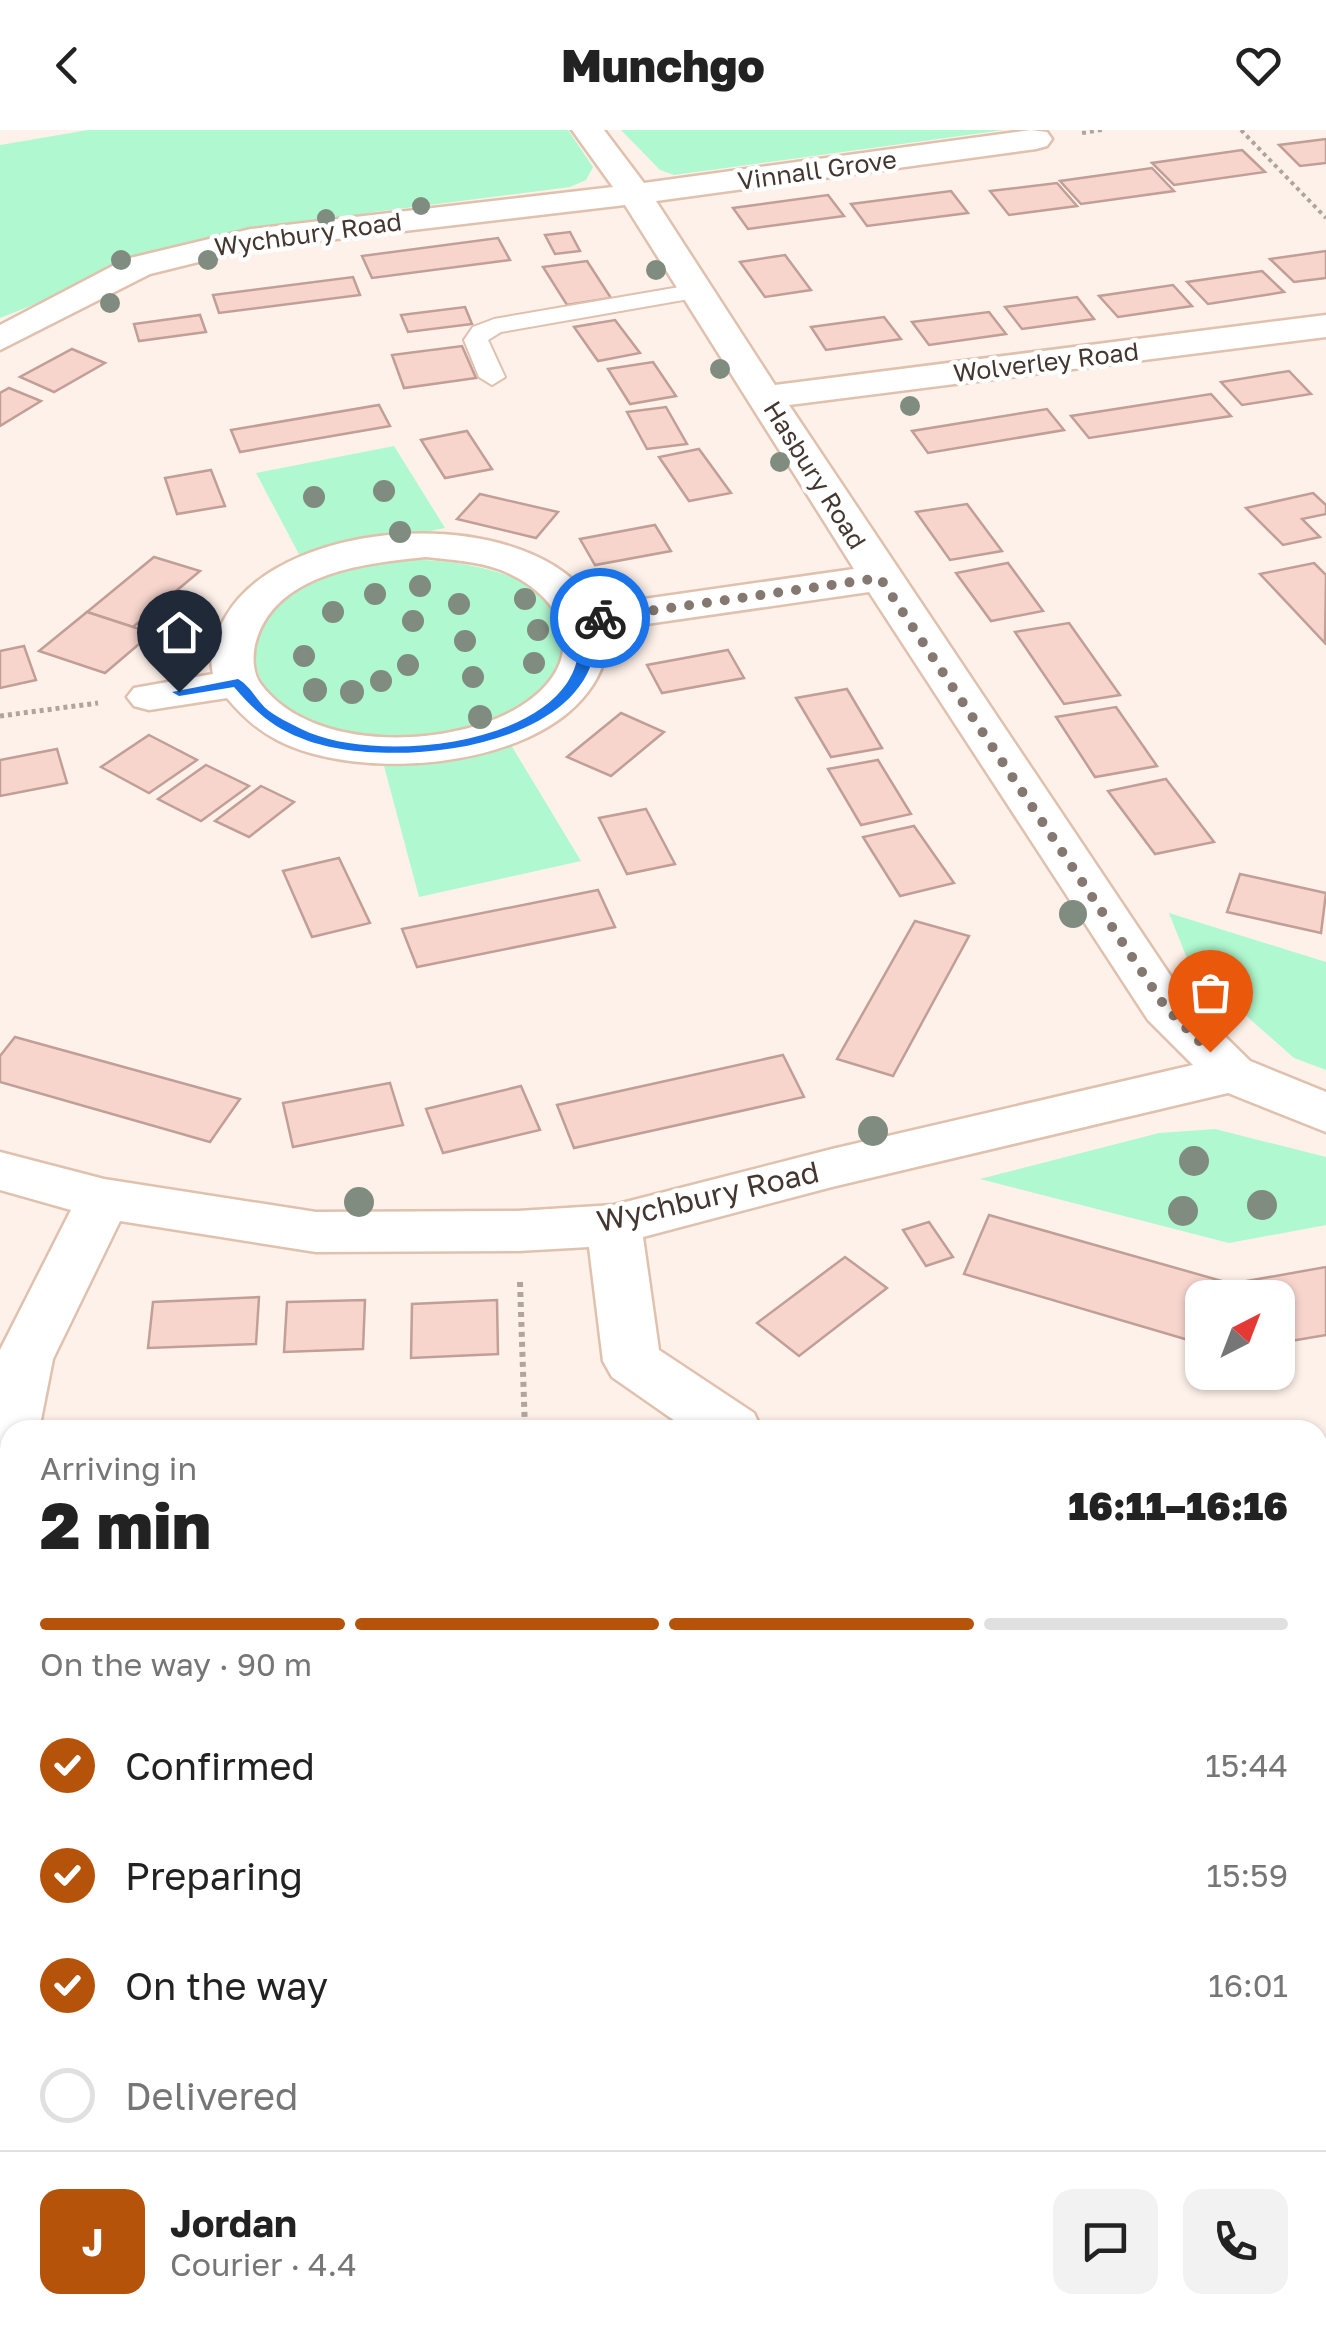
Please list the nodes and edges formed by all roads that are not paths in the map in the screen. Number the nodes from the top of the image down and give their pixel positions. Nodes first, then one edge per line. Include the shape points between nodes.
1 (588, 130) edge
2 (1036, 139) dead end
3 (1000, 146) junction
4 (1024, 174) dead end
5 (635, 194) junction
6 (698, 291) junction
7 (1326, 326) edge
8 (0, 339) edge
9 (492, 377) dead end
10 (766, 398) junction
11 (880, 578) junction
12 (585, 620) junction
13 (238, 682) junction
14 (149, 697) road end
15 (1232, 1074) junction
16 (1326, 1114) edge
17 (0, 1171) edge
18 (104, 1199) junction
19 (614, 1225) junction
20 (12, 1420) edge
21 (719, 1420) edge

1 - 5 street, Hasbury Road
2 - 3 street, Vinnall Grove
3 - 4 street
3 - 5 street, Vinnall Grove
5 - 6 street, Hasbury Road
5 - 8 street, Wychbury Road via 250,238 138,266
6 - 9 lane via 494,326 476,340
6 - 10 street, Hasbury Road
7 - 10 street, Wolverley Road
10 - 11 street, Hasbury Road
11 - 12 street
11 - 15 street, Hasbury Road via 1166,1008
12 - 13 street via 588,654 571,688 535,717 484,739 424,750 362,749 306,736 264,713
12 - 13 street via 564,590 496,556 426,545 370,550 289,579 244,616 231,649
13 - 14 street
15 - 16 street, Hasbury Road
15 - 19 street, Wychbury Road
17 - 18 street, Wychbury Road
18 - 19 street, Wychbury Road via 316,1232
18 - 20 street via 24,1359
19 - 21 street via 632,1360

